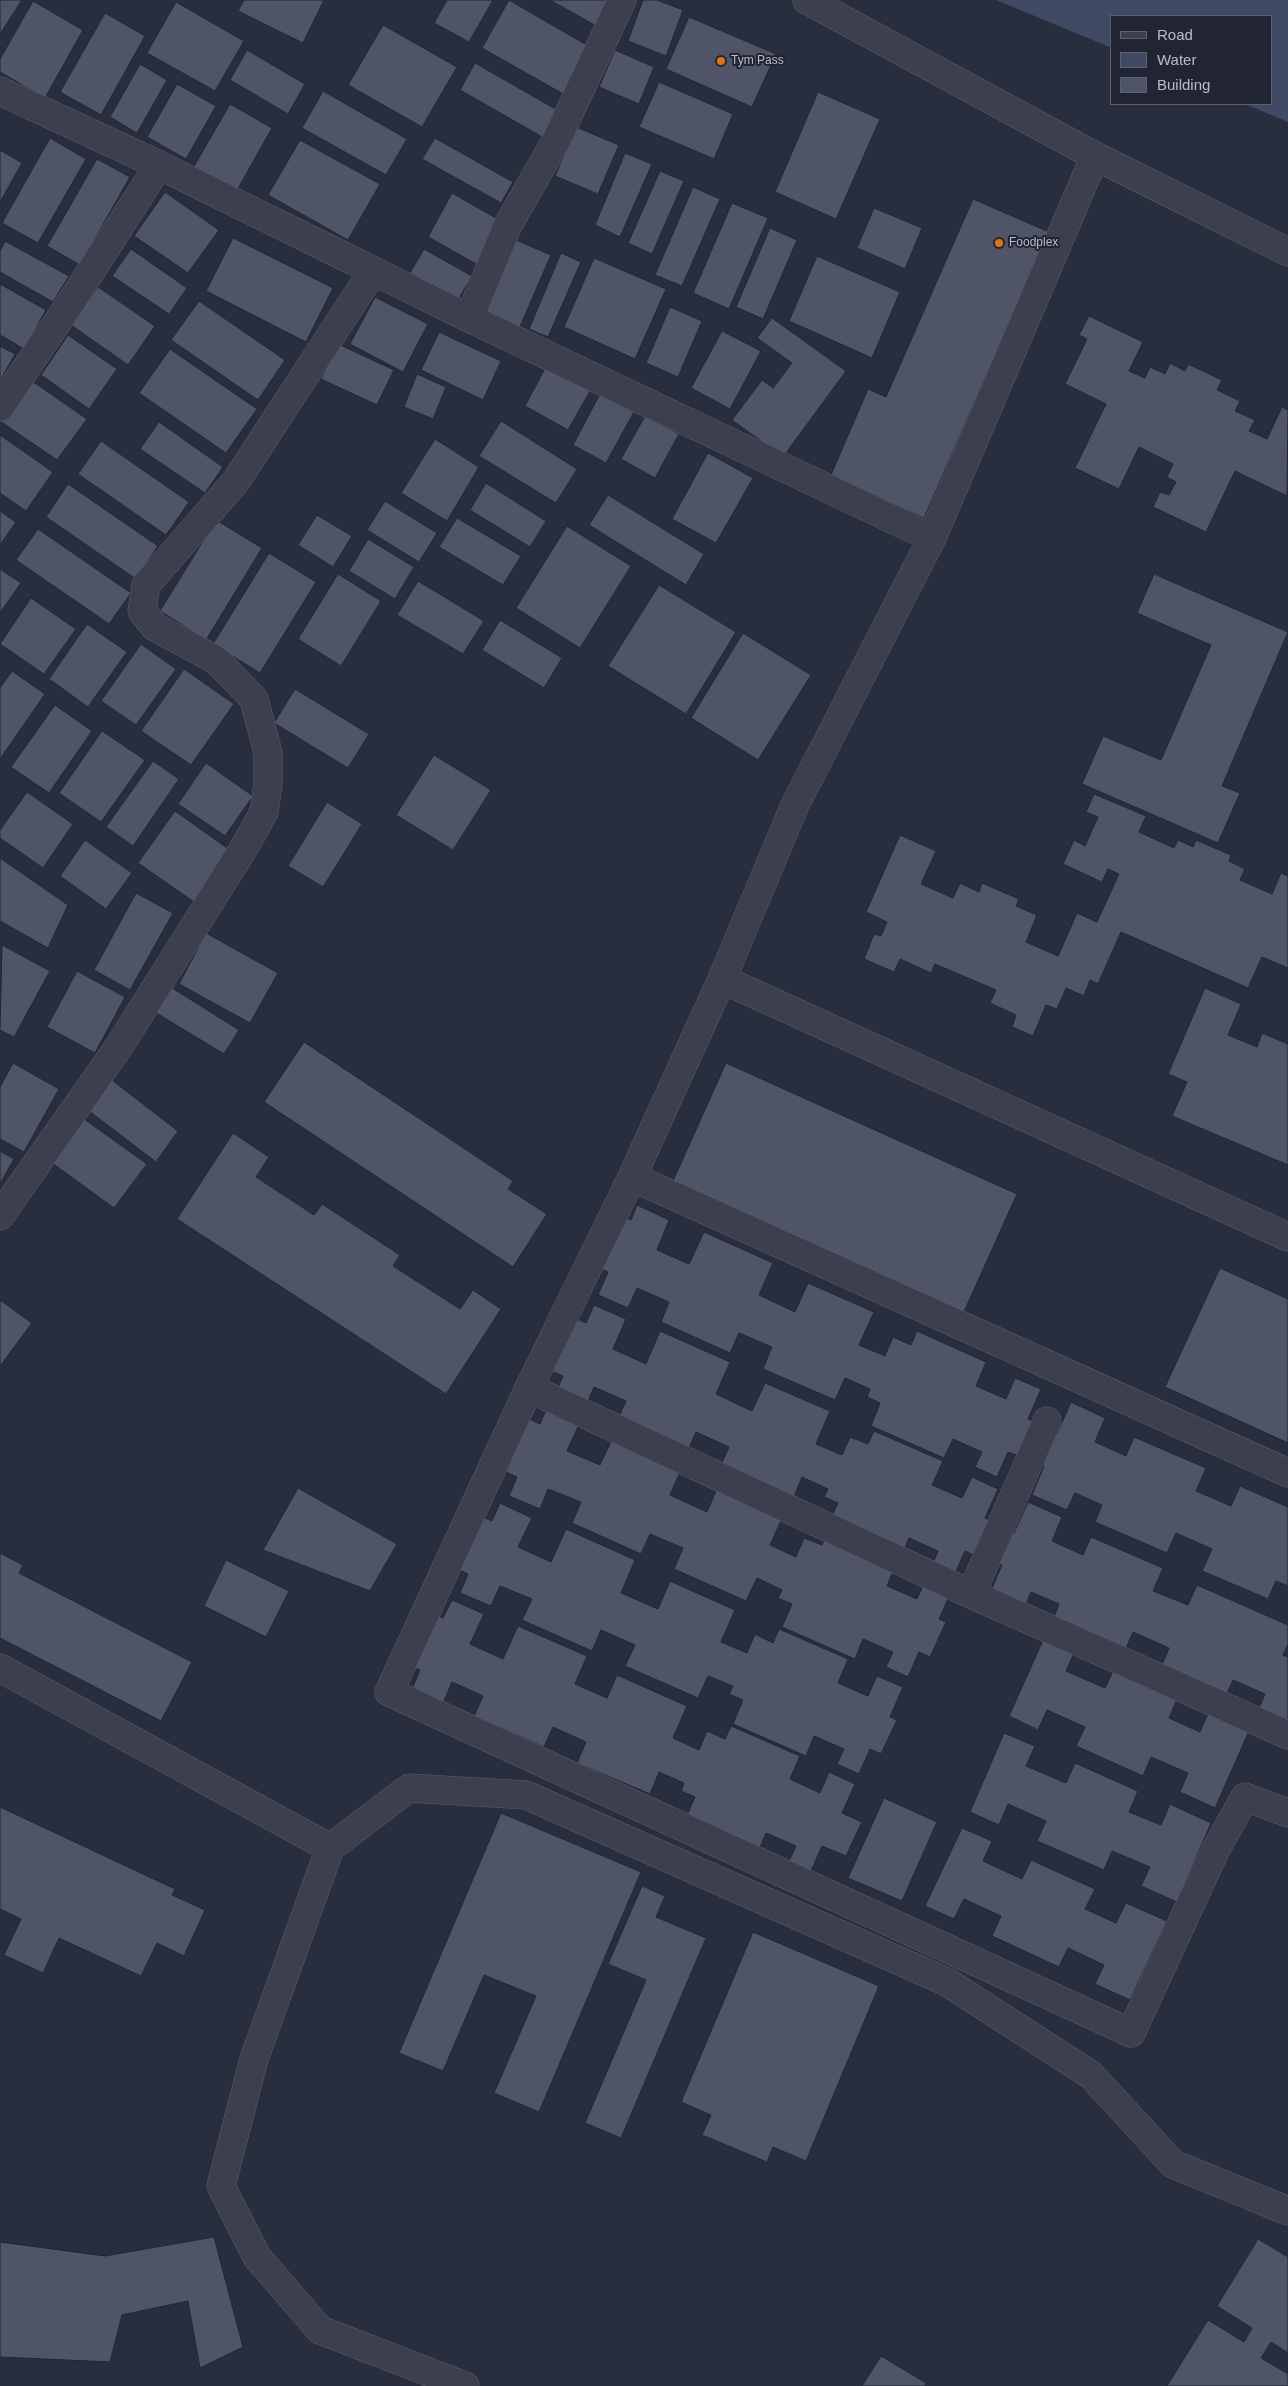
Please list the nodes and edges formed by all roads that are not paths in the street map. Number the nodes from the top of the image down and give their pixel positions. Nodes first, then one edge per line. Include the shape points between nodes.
1 (622, 0) edge
2 (807, 0) edge
3 (0, 91) edge
4 (1095, 156) junction
5 (159, 165) junction
6 (1288, 252) edge
7 (373, 271) junction
8 (469, 318) junction
9 (0, 407) edge
10 (932, 538) junction
11 (722, 979) junction
12 (632, 1177) junction
13 (0, 1216) edge
14 (1288, 1237) edge
15 (529, 1388) junction
16 (1047, 1421) dead end
17 (1288, 1473) edge
18 (971, 1594) junction
19 (0, 1668) edge
20 (1288, 1736) edge
21 (1288, 1813) edge
22 (330, 1848) junction
23 (1288, 2211) edge
24 (465, 2386) edge

1 - 8 street via 557,139 508,225
2 - 4 street
3 - 5 street
4 - 6 street
4 - 10 street
5 - 7 street
5 - 9 street
7 - 8 street
7 - 13 street via 236,481 146,585 142,611 155,627 216,660 254,699 268,753 264,812 118,1048
8 - 10 street
10 - 11 street via 795,805
11 - 12 street
11 - 14 street
12 - 15 street
12 - 17 street
15 - 18 street
15 - 21 street via 390,1692 1131,2033 1216,1849 1245,1797
16 - 18 street
18 - 20 street
19 - 22 street
22 - 23 street via 410,1788 526,1794 947,1982 1092,2076 1173,2164
22 - 24 street via 254,2059 222,2186 257,2257 320,2330

